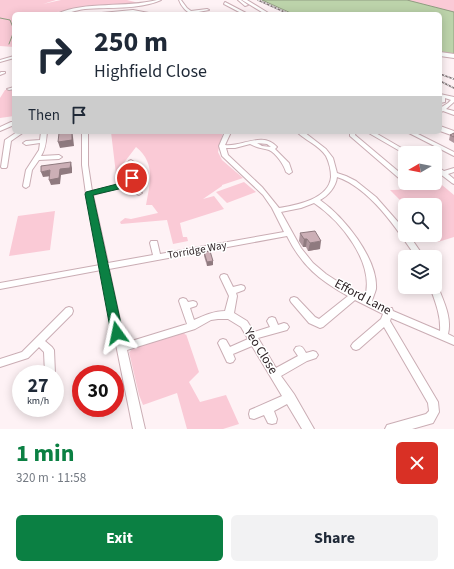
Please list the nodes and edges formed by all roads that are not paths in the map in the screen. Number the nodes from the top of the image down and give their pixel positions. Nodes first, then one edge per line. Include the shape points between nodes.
1 (160, 0) edge
2 (239, 0) edge
3 (244, 0) edge
4 (249, 0) edge
5 (180, 1) dead end
6 (225, 3) dead end
7 (145, 5) junction
8 (246, 5) dead end
9 (204, 7) dead end
10 (208, 10) junction
11 (71, 12) edge
12 (134, 12) edge
13 (145, 12) edge
14 (150, 12) edge
15 (191, 12) edge
16 (197, 12) edge
17 (212, 12) edge
18 (242, 12) edge
19 (267, 12) edge
20 (268, 12) edge
21 (442, 55) edge
22 (454, 57) edge
23 (12, 58) edge
24 (0, 61) edge
25 (442, 96) edge
26 (454, 99) edge
27 (442, 109) edge
28 (442, 110) edge
29 (454, 114) edge
30 (12, 123) edge
31 (0, 129) edge
32 (442, 129) edge
33 (17, 134) edge
34 (44, 134) edge
35 (85, 134) edge
36 (227, 134) edge
37 (303, 134) edge
38 (352, 134) edge
39 (374, 134) edge
40 (414, 134) edge
41 (454, 134) edge
42 (2, 137) dead end
43 (10, 138) junction
44 (44, 141) junction
45 (26, 143) dead end
46 (398, 148) edge
47 (222, 149) junction
48 (454, 154) edge
49 (3, 155) edge
50 (60, 156) dead end
51 (37, 158) junction
52 (130, 162) dead end
53 (4, 167) dead end
54 (454, 170) edge
55 (442, 171) edge
56 (289, 172) dead end
57 (445, 173) junction
58 (334, 174) junction
59 (398, 175) edge
60 (454, 182) edge
61 (122, 185) junction
62 (26, 186) dead end
63 (139, 193) dead end
64 (89, 194) junction
65 (316, 201) junction
66 (277, 211) junction
67 (398, 226) edge
68 (290, 233) junction
69 (154, 243) dead end
70 (157, 258) junction
71 (104, 268) junction
72 (224, 277) dead end
73 (0, 286) edge
74 (241, 288) dead end
75 (231, 291) junction
76 (436, 294) edge
77 (355, 295) junction
78 (294, 300) dead end
79 (368, 301) junction
80 (187, 304) dead end
81 (69, 311) dead end
82 (389, 311) junction
83 (229, 316) junction
84 (385, 321) junction
85 (192, 326) junction
86 (277, 326) dead end
87 (443, 336) junction
88 (254, 339) junction
89 (454, 341) edge
90 (39, 342) junction
91 (356, 346) dead end
92 (121, 348) junction
93 (227, 352) dead end
94 (306, 354) dead end
95 (0, 363) edge
96 (50, 365) edge
97 (275, 374) junction
98 (290, 398) junction
99 (266, 408) junction
100 (254, 414) dead end
101 (272, 419) dead end
102 (138, 429) edge
103 (308, 429) edge
104 (391, 429) edge

1 - 7 street
2 - 8 street
3 - 19 main road
4 - 20 main road
5 - 15 street
6 - 18 street
7 - 11 street
7 - 14 street
9 - 10 street
10 - 16 street
10 - 17 street
12 - 13 street
21 - 22 main road
23 - 24 street
25 - 26 street
26 - 27 street
28 - 29 street
30 - 31 street
32 - 41 main road
33 - 43 street
34 - 44 street
35 - 64 street via 85,165
36 - 47 street
37 - 58 street via 330,158
38 - 59 street
39 - 46 street
40 - 48 street
42 - 43 street
43 - 49 street
44 - 45 street
44 - 51 street
47 - 56 street via 250,142 267,142 273,145 272,149 287,164
47 - 66 street, Efford Lane via 266,195
49 - 53 street
50 - 51 street
51 - 62 street via 29,170
52 - 61 street via 127,169 132,178
54 - 57 street
55 - 57 street
57 - 60 street
58 - 65 street via 327,192
58 - 67 street via 345,177 368,195
61 - 63 street
61 - 64 street
64 - 71 street
65 - 66 street
65 - 79 street via 349,231 360,249 370,276 371,290
66 - 68 street, Efford Lane
68 - 70 street, Torridge Way
68 - 77 street, Efford Lane via 310,265
69 - 70 street
70 - 71 street, Torridge Way
71 - 73 street, Torridge Way
71 - 92 street
72 - 75 street
74 - 75 street
75 - 83 street via 233,296
76 - 87 street via 445,320
77 - 78 street via 320,324 312,320
77 - 79 street, Efford Lane
79 - 82 street, Efford Lane
80 - 85 street
81 - 90 street
82 - 84 street
82 - 87 street, Efford Lane
83 - 85 street via 209,317
83 - 88 street, Yeo Close via 244,324
84 - 91 street
84 - 104 street via 432,402 434,412 428,419
85 - 92 street
86 - 88 street
87 - 89 street, Efford Lane
88 - 93 street
88 - 97 street, Yeo Close
90 - 95 street via 25,355
90 - 96 street via 49,350
92 - 102 street
94 - 97 street
97 - 98 street, Yeo Close
98 - 99 street
98 - 103 street, Yeo Close
99 - 100 street
99 - 101 street

